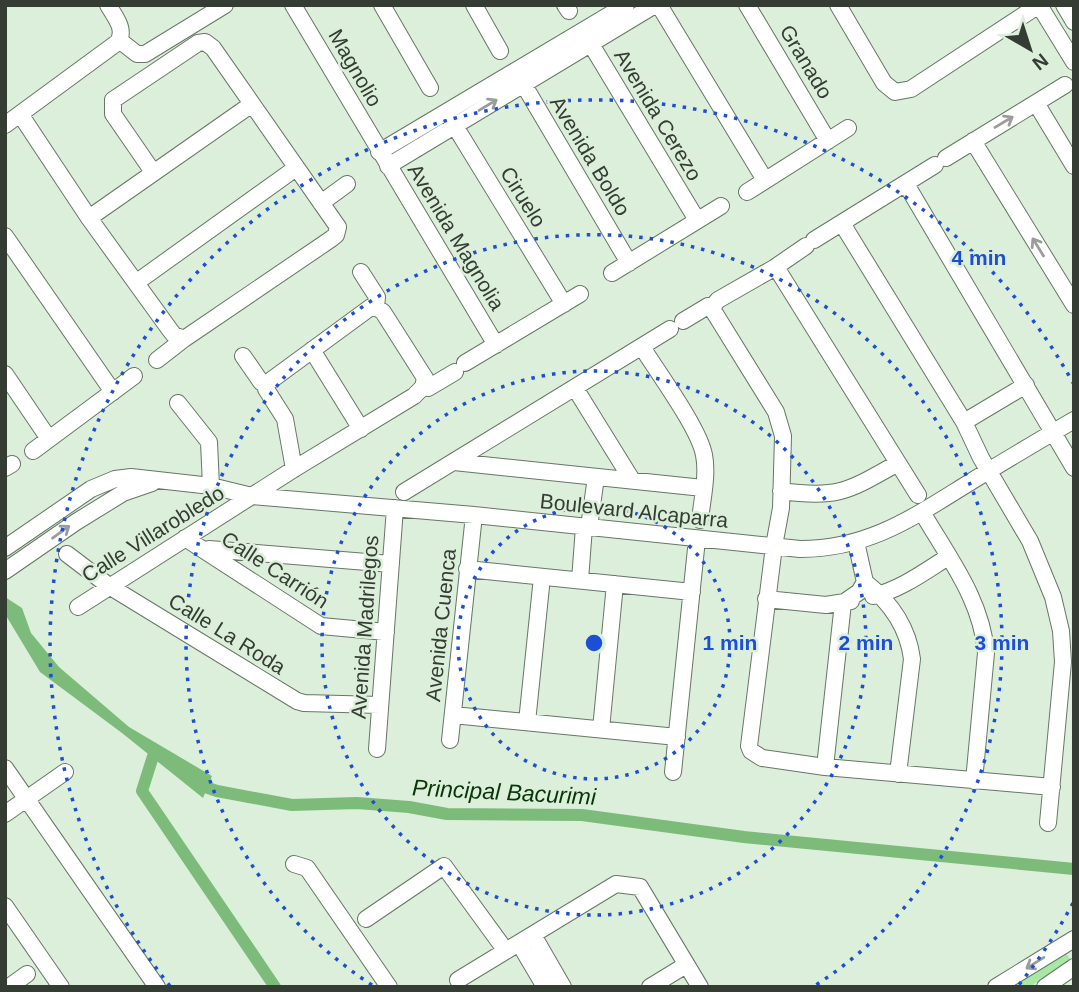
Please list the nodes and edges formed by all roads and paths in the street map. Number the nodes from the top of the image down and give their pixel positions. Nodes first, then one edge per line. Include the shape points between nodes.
1 (108, 5) edge
2 (225, 5) edge
3 (293, 5) edge
4 (382, 5) edge
5 (474, 5) edge
6 (626, 5) edge
7 (657, 5) edge
8 (747, 5) edge
9 (838, 5) edge
10 (1040, 5) edge
11 (1064, 5) edge
12 (1074, 22) edge
13 (587, 37) junction
14 (120, 40) junction
15 (500, 51) dead end
16 (1074, 62) edge
17 (519, 78) junction
18 (1065, 85) dead end
19 (430, 88) dead end
20 (1036, 103) junction
21 (252, 104) junction
22 (20, 114) junction
23 (450, 119) junction
24 (5, 125) edge
25 (848, 128) dead end
26 (828, 141) junction
27 (973, 141) junction
28 (384, 159) junction
29 (1074, 166) edge
30 (296, 168) junction
31 (153, 172) junction
32 (765, 180) junction
33 (347, 184) dead end
34 (903, 187) junction
35 (747, 192) dead end
36 (321, 203) junction
37 (721, 206) dead end
38 (89, 218) junction
39 (697, 220) junction
40 (844, 222) junction
41 (5, 236) edge
42 (629, 263) junction
43 (774, 268) junction
44 (361, 272) dead end
45 (612, 273) dead end
46 (136, 282) junction
47 (580, 294) dead end
48 (1073, 302) edge
49 (564, 304) junction
50 (713, 306) junction
51 (376, 307) junction
52 (184, 339) junction
53 (496, 345) junction
54 (642, 347) junction
55 (312, 349) junction
56 (243, 356) dead end
57 (157, 360) dead end
58 (5, 374) edge
59 (134, 376) dead end
60 (266, 384) junction
61 (1026, 385) junction
62 (423, 387) junction
63 (575, 388) junction
64 (113, 392) junction
65 (178, 403) dead end
66 (1074, 420) edge
67 (964, 422) junction
68 (360, 429) junction
69 (1053, 432) junction
70 (49, 439) junction
71 (33, 451) dead end
72 (454, 462) junction
73 (898, 463) junction
74 (1074, 468) edge
75 (294, 469) junction
76 (989, 470) junction
77 (590, 476) junction
78 (632, 480) junction
79 (158, 481) junction
80 (211, 486) junction
81 (703, 488) junction
82 (781, 491) junction
83 (404, 492) dead end
84 (918, 495) dead end
85 (251, 496) junction
86 (396, 508) junction
87 (922, 512) junction
88 (474, 515) junction
89 (699, 520) dead end
90 (584, 527) junction
91 (185, 538) junction
92 (697, 539) junction
93 (856, 542) junction
94 (774, 546) junction
95 (5, 548) edge
96 (205, 549) junction
97 (66, 554) dead end
98 (948, 557) junction
99 (391, 564) junction
100 (7, 568) edge
101 (467, 569) junction
102 (542, 576) junction
103 (580, 580) junction
104 (864, 582) junction
105 (615, 584) junction
106 (109, 586) junction
107 (692, 592) junction
108 (881, 594) junction
109 (766, 599) junction
110 (843, 603) junction
111 (78, 607) dead end
112 (386, 632) junction
113 (1068, 680) edge
114 (380, 705) junction
115 (453, 715) junction
116 (527, 722) junction
117 (601, 729) junction
118 (677, 737) junction
119 (450, 740) dead end
120 (377, 749) dead end
121 (825, 767) junction
122 (5, 768) edge
123 (65, 772) dead end
124 (673, 772) dead end
125 (898, 774) junction
126 (974, 780) junction
127 (1052, 787) junction
128 (27, 800) junction
129 (5, 814) edge
130 (1048, 823) dead end
131 (294, 864) dead end
132 (5, 906) edge
133 (366, 919) dead end
134 (1074, 939) edge
135 (519, 943) junction
136 (687, 965) junction
137 (1074, 967) edge
138 (27, 974) dead end
139 (458, 980) dead end
140 (9, 987) edge
141 (61, 987) edge
142 (157, 987) edge
143 (389, 987) edge
144 (545, 987) edge
145 (563, 987) edge
146 (650, 987) edge
147 (700, 987) edge
148 (996, 987) edge
149 (1045, 987) edge

1 - 14 street via 121,27
2 - 14 street via 145,54 133,52
3 - 28 street, Magnolio
4 - 19 street
5 - 15 street
6 - 13 street
7 - 13 street
7 - 32 street
8 - 26 street, Granado
9 - 10 street via 884,83 895,92 911,89
10 - 16 street
11 - 12 street
13 - 17 street
13 - 39 street, Avenida Cerezo
14 - 22 street
17 - 23 street
17 - 42 street, Avenida Boldo
18 - 20 street
27 -> 20 street
20 - 29 street
21 - 30 street
21 - 31 street
21 - 31 street via 213,48 201,42 113,100 113,114
22 - 24 street
22 - 38 street
23 - 28 street
23 - 49 street, Ciruelo
25 - 26 street
26 - 32 street
27 - 34 street
48 -> 27 street
28 - 53 street, Avenida Magnolia
30 - 36 street
30 - 46 street
31 - 38 street
32 - 35 street
33 - 36 street
34 - 40 street
34 - 61 street via 909,189
36 - 52 street via 338,225 336,235
37 - 39 street
38 - 46 street
39 - 42 street
40 - 43 street
40 - 67 street
41 - 64 street
42 - 45 street
43 - 50 street
43 - 73 street
44 - 51 street via 377,297
46 - 52 street via 174,335
47 - 49 street, Calle Villarobledo
49 - 53 street, Calle Villarobledo
50 - 54 street
50 - 82 street via 780,421
51 - 55 street
51 - 62 street via 425,378
52 - 57 street
53 - 62 street, Calle Villarobledo
54 - 63 street
54 - 81 street via 704,452
55 - 60 street
55 - 68 street
56 - 60 street
58 - 70 street
59 - 64 street
60 - 75 street via 285,419
61 - 67 street
61 - 69 street
62 - 68 street, Calle Villarobledo
63 - 72 street
63 - 78 street
64 - 70 street
65 - 80 street via 209,442
66 - 69 street, Boulevard Alcaparra
67 - 76 street
68 - 75 street, Calle Villarobledo
69 - 74 street
69 - 76 street, Boulevard Alcaparra
70 - 71 street
72 - 77 street
72 - 83 street
73 - 82 street via 835,494
73 - 84 street
75 - 85 street, Calle Villarobledo
76 - 87 street, Boulevard Alcaparra
76 - 113 street via 1030,541 1053,597
77 - 78 street
77 - 90 street
78 - 81 street
79 - 80 street, Boulevard Alcaparra
79 - 95 street, Boulevard Alcaparra via 131,477 103,483
100 -> 79 street, Boulevard Alcaparra via 123,493
80 - 85 street, Boulevard Alcaparra
81 - 89 street
82 - 94 street
85 - 86 street, Boulevard Alcaparra
85 - 91 street, Calle Villarobledo
86 - 88 street, Boulevard Alcaparra
86 - 99 street, Avenida Madrilegos
87 - 93 street, Boulevard Alcaparra via 891,530
87 - 98 street
88 - 90 street, Boulevard Alcaparra
88 - 101 street, Avenida Cuenca
90 - 92 street, Boulevard Alcaparra
90 - 103 street
91 - 96 street, Calle Carrión
91 - 106 street, Calle Villarobledo
92 - 94 street, Boulevard Alcaparra
92 - 107 street
93 - 94 street, Boulevard Alcaparra via 821,549
93 - 104 street
94 - 109 street
96 - 99 street
96 - 112 street, Calle Carrión via 321,626
97 - 106 street, Calle La Roda
98 - 108 street
98 - 126 street via 974,601 985,636
99 - 112 street, Avenida Madrilegos
101 - 102 street
101 - 115 street, Avenida Cuenca
102 - 103 street
102 - 116 street
103 - 105 street
104 - 108 street
104 - 110 street via 859,592
105 - 107 street
105 - 117 street
106 - 111 street, Calle Villarobledo
106 - 114 street, Calle La Roda via 297,701
107 - 118 street
108 - 110 street
108 - 125 street via 907,636 912,659
109 - 110 street
109 - 121 street via 749,746 762,758
110 - 121 street
112 - 114 street, Avenida Madrilegos
113 - 127 street
114 - 120 street, Avenida Madrilegos
115 - 116 street
115 - 119 street, Avenida Cuenca
116 - 117 street
117 - 118 street
118 - 124 street
121 - 125 street
122 - 128 street
123 - 128 street
125 - 126 street
126 - 127 street
127 - 130 street
128 - 129 street
128 - 142 street
131 - 143 street via 307,868
132 - 141 street
133 - 135 street via 444,866
134 -> 148 street
135 - 136 street via 616,884 640,887
135 - 139 street
135 - 144 street
135 - 145 street
136 - 146 street
136 - 147 street
137 - 149 street
138 - 140 street

